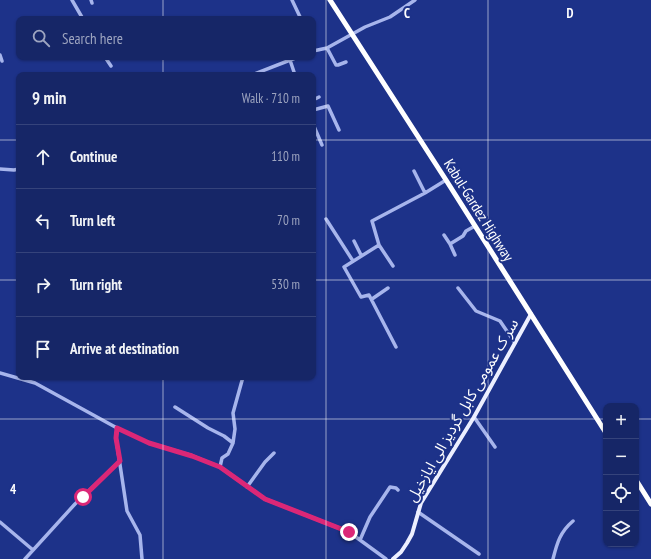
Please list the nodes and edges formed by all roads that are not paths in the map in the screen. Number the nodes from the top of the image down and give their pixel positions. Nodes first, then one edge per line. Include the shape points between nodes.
1 (72, 0) edge
2 (292, 0) edge
3 (330, 0) edge
4 (415, 0) edge
5 (81, 16) edge
6 (300, 16) edge
7 (353, 34) junction
8 (327, 48) junction
9 (316, 51) edge
10 (0, 55) edge
11 (2, 60) dead end
12 (107, 60) edge
13 (290, 60) joint
14 (346, 62) dead end
15 (110, 66) dead end
16 (260, 72) edge
17 (294, 72) edge
18 (319, 96) dead end
19 (316, 98) edge
20 (316, 109) edge
21 (339, 130) dead end
22 (316, 131) edge
23 (322, 145) dead end
24 (0, 169) edge
25 (16, 170) edge
26 (414, 171) dead end
27 (446, 180) junction
28 (425, 193) junction
29 (326, 219) dead end
30 (475, 226) junction
31 (444, 235) dead end
32 (354, 241) dead end
33 (450, 244) junction
34 (379, 245) junction
35 (361, 255) junction
36 (455, 255) dead end
37 (352, 261) junction
38 (392, 266) dead end
39 (388, 288) dead end
40 (458, 288) dead end
41 (372, 299) junction
42 (531, 314) junction
43 (514, 343) junction
44 (396, 347) dead end
45 (0, 373) edge
46 (16, 378) edge
47 (24, 380) edge
48 (242, 380) edge
49 (175, 406) dead end
50 (474, 417) junction
51 (117, 428) junction
52 (603, 428) edge
53 (233, 443) junction
54 (495, 447) dead end
55 (274, 453) dead end
56 (120, 461) junction
57 (220, 467) junction
58 (639, 485) edge
59 (247, 487) junction
60 (398, 490) dead end
61 (651, 504) edge
62 (418, 512) junction
63 (573, 521) dead end
64 (0, 522) edge
65 (360, 540) junction
66 (33, 550) junction
67 (479, 554) dead end
68 (25, 559) edge
69 (142, 559) edge
70 (386, 559) edge
71 (393, 559) edge
72 (553, 559) edge

1 - 5 street
2 - 6 street
3 - 7 highway, Kabul-Gardez Highway
4 - 7 street via 390,17
7 - 8 street
7 - 27 highway, Kabul-Gardez Highway
8 - 9 street
8 - 14 street via 336,65
10 - 11 street
12 - 15 street
13 - 16 street
13 - 17 street
18 - 19 street
20 - 21 street via 327,105
22 - 23 street
24 - 25 street
26 - 28 street
27 - 28 street
27 - 30 highway, Kabul-Gardez Highway
28 - 34 street via 372,221
29 - 37 street
30 - 33 street
30 - 42 highway, Kabul-Gardez Highway
31 - 33 street
32 - 35 street
33 - 36 street
34 - 35 street
34 - 38 street
35 - 37 street
37 - 41 street via 344,267 361,298 368,294
39 - 41 street
40 - 43 street via 476,311 500,321
41 - 44 street
42 - 43 main road, سر ک عمومی کابل گردیز الی ایازخیل
42 - 52 highway, Kabul-Gardez Highway
43 - 50 main road, سر ک عمومی کابل گردیز الی ایازخیل
45 - 46 street
47 - 51 street via 35,383
48 - 53 street via 233,413
49 - 53 street
50 - 54 street
50 - 62 main road, سر ک عمومی کابل گردیز الی ایازخیل
51 - 56 street
51 - 57 street via 149,443
53 - 57 street via 228,454 221,460
55 - 59 street
56 - 66 street via 75,504
56 - 69 street via 127,511 140,535
57 - 59 street
58 - 61 highway
59 - 65 street via 265,499 349,532
60 - 65 street via 390,487 370,517
62 - 67 street
62 - 71 main road, سر ک عمومی کابل گردیز الی ایازخیل via 412,534 401,552
63 - 72 street via 558,540
64 - 66 street
65 - 70 street
66 - 68 street

